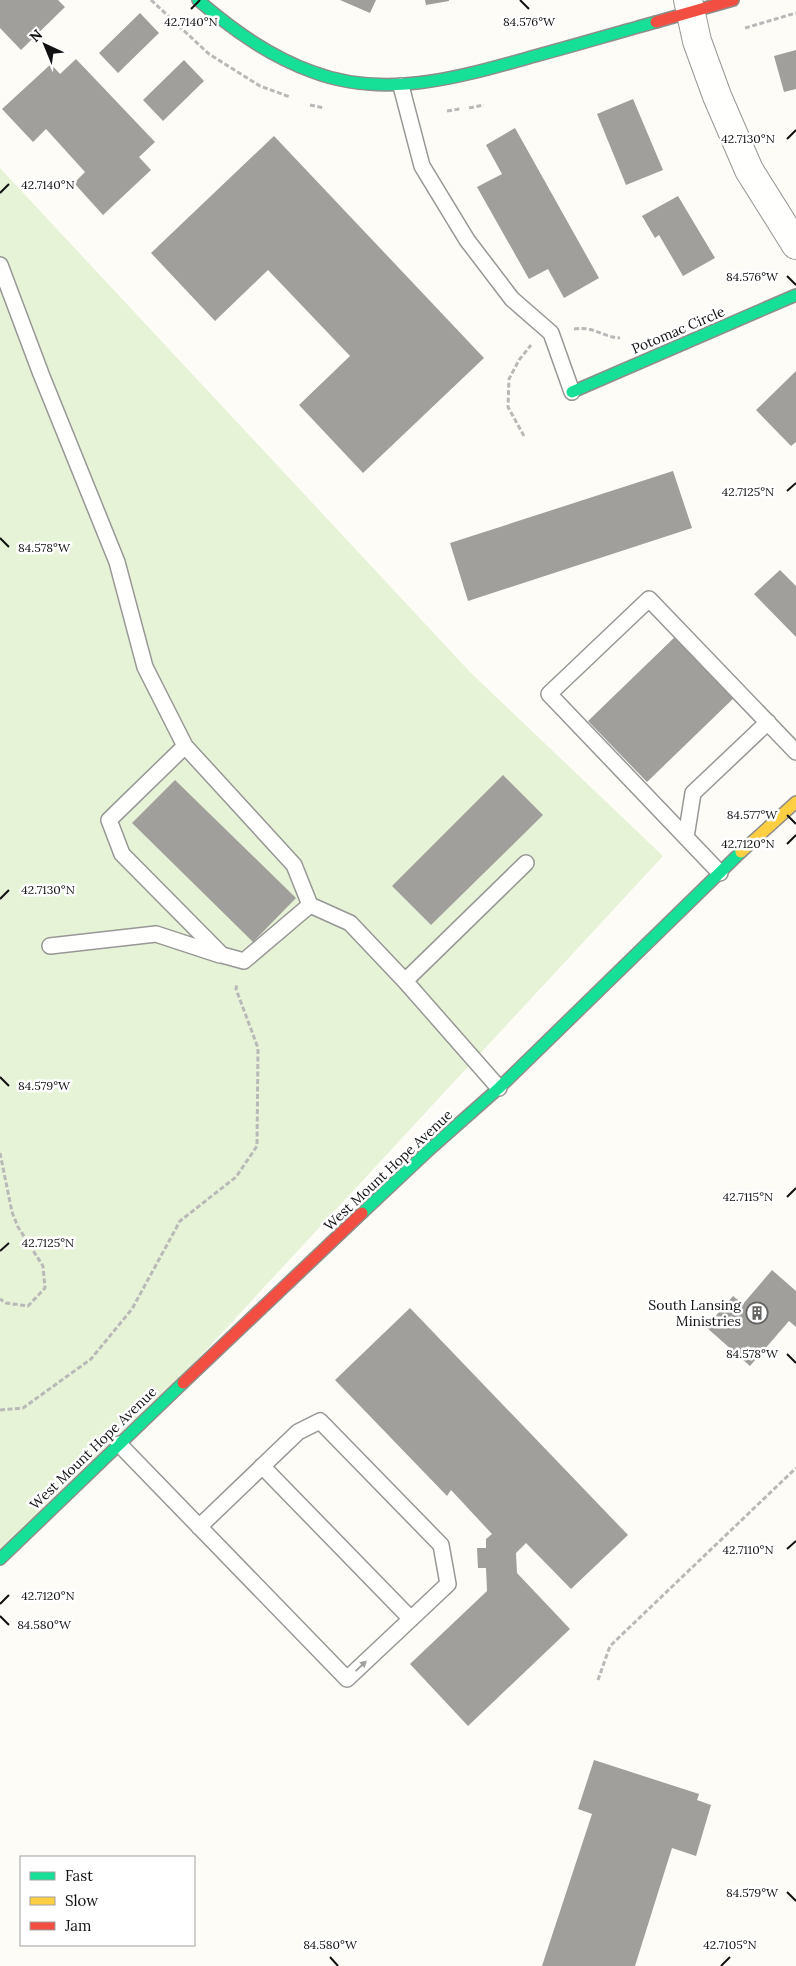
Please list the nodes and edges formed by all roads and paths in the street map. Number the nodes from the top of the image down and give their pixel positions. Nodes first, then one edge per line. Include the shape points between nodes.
1 (198, 0) edge
2 (733, 0) edge
3 (689, 6) edge
4 (401, 86) junction
5 (796, 245) edge
6 (0, 264) edge
7 (796, 295) edge
8 (572, 392) joint
9 (768, 722) junction
10 (185, 746) junction
11 (796, 752) edge
12 (796, 802) edge
13 (686, 837) junction
14 (526, 863) dead end
15 (720, 873) junction
16 (310, 905) junction
17 (50, 946) dead end
18 (222, 956) junction
19 (244, 961) junction
20 (405, 981) junction
21 (499, 1088) junction
22 (0, 1153) edge
23 (0, 1299) edge
24 (0, 1410) edge
25 (119, 1444) junction
26 (262, 1466) junction
27 (796, 1468) edge
28 (199, 1527) junction
29 (0, 1559) edge
30 (411, 1619) junction
31 (598, 1680) dead end

1 - 4 street via 229,27 269,53 314,73 356,83
2 - 3 street
3 - 4 street via 461,77
3 - 5 street via 716,96 749,170
4 - 8 lane via 422,166 467,240 512,299 551,333
6 - 10 lane via 40,374 117,562 145,667
7 - 8 street, Potomac Circle
9 - 11 lane
9 - 13 lane via 693,793
9 - 13 lane via 649,599 549,694
10 - 16 lane via 294,865
10 - 18 lane via 110,820 122,854
12 - 15 street, West Mount Hope Avenue
13 - 15 lane
14 - 20 lane
15 - 21 street, West Mount Hope Avenue
16 - 19 lane
16 - 20 lane via 350,923
17 - 18 lane via 156,934
18 - 19 lane
19 - 24 path via 236,989 258,1048 257,1146 236,1177 180,1221 132,1309 91,1358 23,1408
20 - 21 lane
21 - 25 street, West Mount Hope Avenue via 423,1155
22 - 23 path via 12,1212 43,1266 45,1288 28,1306
25 - 28 lane
25 - 29 street, West Mount Hope Avenue
26 - 28 lane
26 - 30 lane
26 - 30 lane via 298,1432 320,1421 441,1545 448,1584
27 - 31 path via 610,1646
28 -> 30 lane via 347,1679

